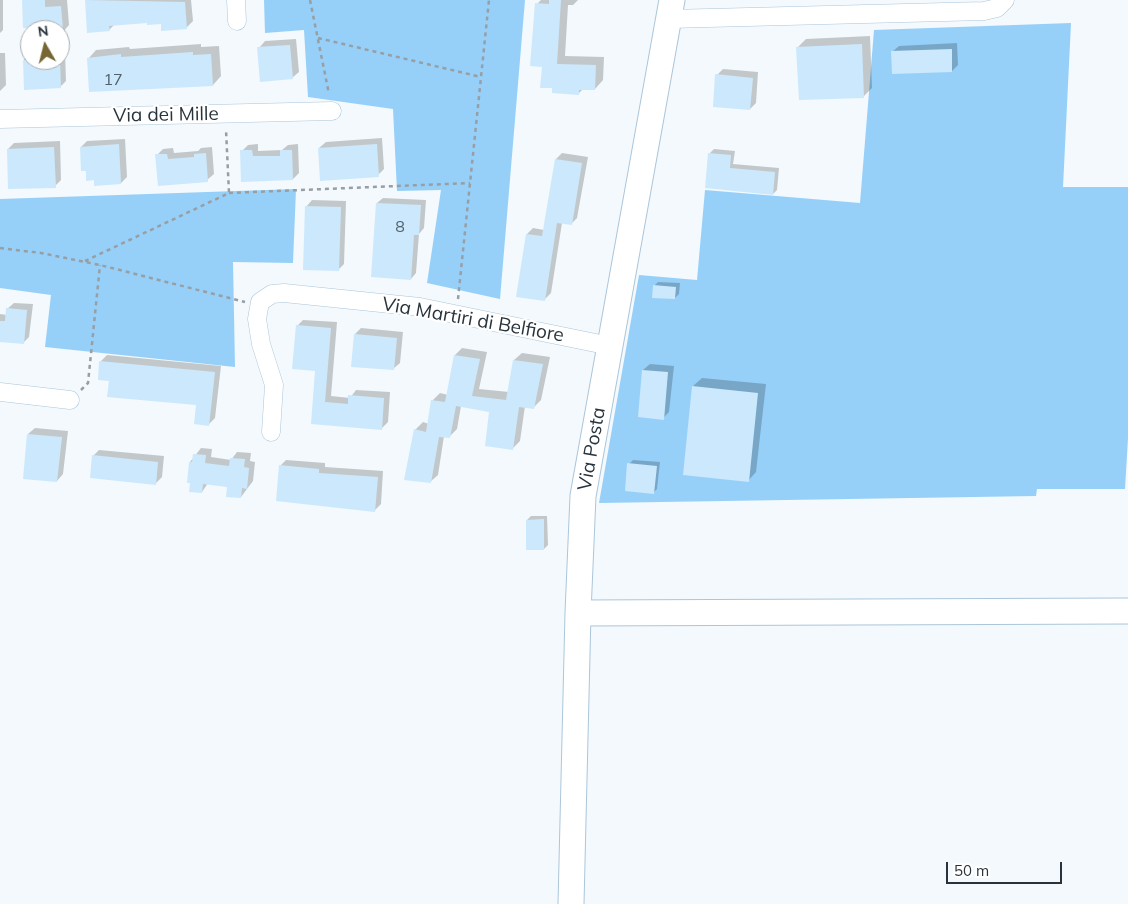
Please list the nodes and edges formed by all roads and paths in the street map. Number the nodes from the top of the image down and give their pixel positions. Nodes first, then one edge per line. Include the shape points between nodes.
1 (236, 0) edge
2 (310, 0) edge
3 (489, 0) edge
4 (1004, 2) edge
5 (876, 7) edge
6 (671, 10) edge
7 (237, 21) dead end
8 (318, 38) junction
9 (481, 77) junction
10 (332, 112) joint
11 (225, 114) junction
12 (0, 119) edge
13 (470, 183) junction
14 (230, 193) junction
15 (0, 248) edge
16 (84, 261) junction
17 (100, 265) junction
18 (259, 305) junction
19 (457, 314) junction
20 (610, 346) junction
21 (0, 392) edge
22 (70, 400) joint
23 (272, 432) dead end
24 (1128, 611) edge
25 (578, 614) junction
26 (570, 904) edge

1 - 7 street
2 - 8 path
3 - 9 path
4 - 5 street via 984,11
5 - 6 street
6 - 20 street, Via Posta
8 - 9 path
8 - 10 path
9 - 13 path
10 - 11 street, Via dei Mille
11 - 12 street, Via dei Mille
11 - 14 path
13 - 14 path
13 - 19 path
14 - 16 path
15 - 16 path
16 - 17 path
17 - 18 path
17 - 22 path via 88,383
18 - 19 street, Via Martiri di Belfiore via 265,297 284,293
18 - 23 street via 258,333 274,385
19 - 20 street, Via Martiri di Belfiore
20 - 25 street, Via Posta via 583,496
21 - 22 street
24 - 25 street
25 - 26 street, Via Posta

